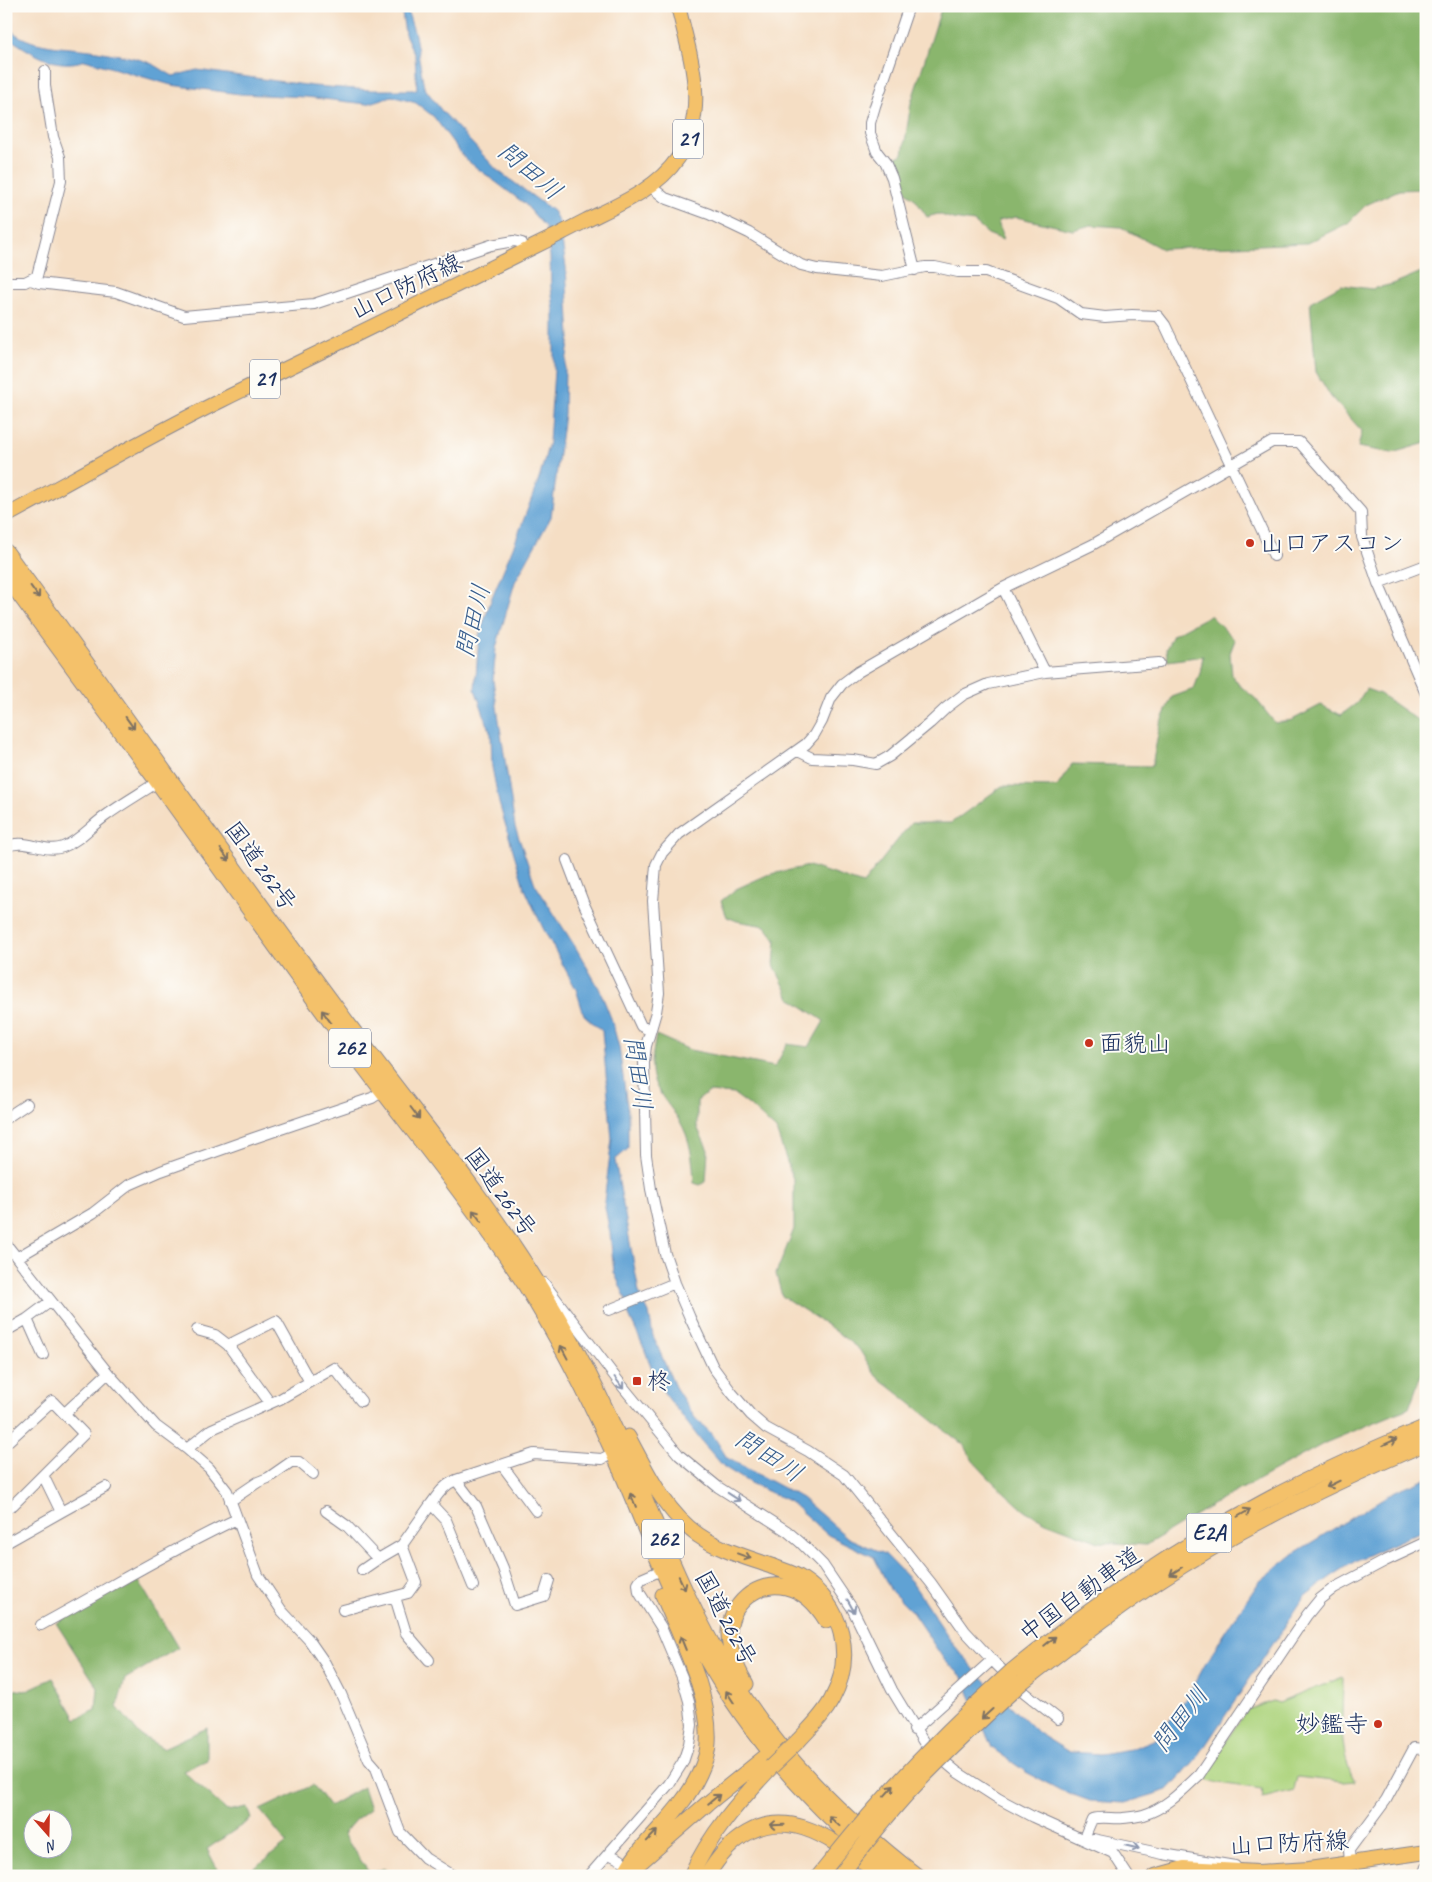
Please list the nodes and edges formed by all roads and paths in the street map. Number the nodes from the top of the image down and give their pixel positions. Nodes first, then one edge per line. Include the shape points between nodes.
1 (678, 6) edge
2 (909, 6) edge
3 (45, 71) dead end
4 (650, 186) junction
5 (526, 251) junction
6 (915, 270) junction
7 (31, 280) junction
8 (6, 282) edge
9 (1230, 467) junction
10 (6, 516) edge
11 (6, 552) edge
12 (1274, 556) dead end
13 (1426, 565) edge
14 (6, 576) edge
15 (1378, 583) junction
16 (1003, 588) junction
17 (1159, 663) dead end
18 (1045, 672) junction
19 (1426, 694) edge
20 (798, 751) junction
21 (163, 779) junction
22 (6, 847) edge
23 (568, 860) dead end
24 (649, 1030) junction
25 (388, 1088) junction
26 (27, 1104) dead end
27 (6, 1118) edge
28 (474, 1191) junction
29 (6, 1244) edge
30 (18, 1257) junction
31 (673, 1284) junction
32 (51, 1301) junction
33 (612, 1309) dead end
34 (27, 1319) junction
35 (197, 1330) dead end
36 (6, 1331) edge
37 (228, 1345) junction
38 (575, 1348) junction
39 (43, 1355) dead end
40 (108, 1373) junction
41 (310, 1382) junction
42 (361, 1401) dead end
43 (270, 1403) junction
44 (65, 1412) junction
45 (1426, 1427) edge
46 (6, 1443) edge
47 (1426, 1443) edge
48 (187, 1449) junction
49 (613, 1453) junction
50 (502, 1465) junction
51 (313, 1474) dead end
52 (43, 1476) junction
53 (456, 1480) junction
54 (106, 1487) dead end
55 (230, 1500) junction
56 (431, 1504) junction
57 (6, 1508) edge
58 (326, 1511) dead end
59 (536, 1511) dead end
60 (61, 1512) junction
61 (237, 1519) junction
62 (6, 1542) edge
63 (1426, 1542) edge
64 (402, 1545) junction
65 (378, 1559) junction
66 (362, 1570) dead end
67 (658, 1572) junction
68 (549, 1580) dead end
69 (473, 1586) dead end
70 (395, 1597) junction
71 (343, 1610) dead end
72 (40, 1625) dead end
73 (429, 1660) dead end
74 (989, 1663) junction
75 (1018, 1676) junction
76 (1058, 1719) dead end
77 (763, 1723) junction
78 (914, 1730) junction
79 (796, 1736) junction
80 (1426, 1748) edge
81 (768, 1762) junction
82 (1084, 1838) junction
83 (1426, 1852) edge
84 (609, 1854) junction
85 (621, 1860) dead end
86 (1350, 1864) junction
87 (1426, 1867) edge
88 (844, 1870) edge
89 (1228, 1870) junction
90 (1330, 1871) edge
91 (1258, 1872) junction
92 (1159, 1875) edge
93 (454, 1876) edge
94 (589, 1876) edge
95 (624, 1876) edge
96 (691, 1876) edge
97 (707, 1876) edge
98 (819, 1876) edge
99 (882, 1876) edge
100 (898, 1876) edge
101 (917, 1876) edge
102 (1128, 1876) edge
103 (1208, 1876) edge
104 (1424, 1876) edge

1 - 4 main road, 山口防府線 / 21 via 695,79 696,114 677,159
2 - 6 street via 875,106 870,133 892,178
3 - 7 street via 44,86 60,157 61,181 38,272
4 - 5 main road, 山口防府線 / 21
4 - 6 street via 665,198 749,233 801,265 882,276
5 - 7 street via 522,243 514,241 492,245 314,304 184,316 116,292
5 - 10 main road, 山口防府線 / 21 via 220,401
6 - 9 street via 935,267 958,272 986,272 1058,298 1082,314 1158,316 1166,325
7 - 8 street
9 - 12 street
9 - 15 street via 1272,442 1299,442 1361,512 1362,537
9 - 16 street via 1092,545
11 -> 21 highway, 国道262号 / 262
13 - 15 street
14 - 21 highway, 国道262号 / 262
15 - 19 street
16 - 18 street
16 - 20 street via 842,684 831,698 814,735
17 - 18 street
18 - 20 street via 988,684 963,695 876,764 812,758
20 - 24 street via 679,834 662,853 653,883 659,993
21 - 22 street via 61,848 20,843
21 - 25 highway, 国道262号 / 262
23 - 24 street via 583,902 641,1026
24 - 31 street via 644,1062 646,1155
25 -> 28 highway, 国道262号 / 262
25 - 30 street via 372,1098 235,1144 129,1185 93,1213
49 -> 25 highway, 国道262号 / 262 via 566,1356 524,1284
26 - 27 street
28 - 38 highway, 国道262号 / 262 via 526,1265
28 -> 78 street via 619,1382 679,1455 718,1487 787,1531 823,1565 852,1608
29 - 30 street
30 - 32 street
31 - 33 street
31 - 74 street via 720,1378 766,1428 844,1475 931,1583
32 - 34 street
32 - 40 street
34 - 36 street
34 - 39 street
35 - 37 street via 215,1334
37 - 41 street via 276,1321
37 - 43 street
38 -> 77 highway, 国道262号 / 262 via 699,1619 731,1678
38 -> 79 highway via 605,1392 662,1498 679,1520 716,1546 802,1579 822,1596 836,1616 844,1652 838,1686 821,1716
40 - 44 street
40 - 48 street via 156,1426
41 - 42 street via 334,1368
41 - 43 street
43 - 48 street via 212,1429
44 - 46 street via 52,1401
44 - 52 street via 84,1434
75 -> 45 highway, 中国自動車道 / E2A via 1062,1630 1196,1540 1332,1468
47 -> 75 highway, 中国自動車道 / E2A via 1278,1511 1204,1552
48 - 55 street via 209,1468
49 - 50 street via 602,1459 534,1454
67 -> 49 highway, 国道262号 / 262 via 652,1544
50 - 53 street
50 - 59 street
51 - 55 street via 298,1462 291,1462
52 - 57 street
52 - 60 street
53 - 56 street via 442,1488
53 - 68 street via 476,1506 514,1605 544,1596
54 - 60 street
55 - 61 street
56 - 64 street
56 - 69 street via 446,1520
58 - 65 street via 347,1526
60 - 62 street
61 - 72 street
61 - 93 street via 258,1575 282,1611 325,1663 369,1760 376,1768 400,1832 425,1858
63 - 82 street via 1385,1560 1320,1599 1200,1775 1184,1790 1143,1815 1092,1819
64 - 65 street
64 - 70 street via 416,1582 408,1594
65 - 66 street
67 - 84 street via 641,1579 639,1592 661,1627 682,1678 692,1725 689,1744 683,1762 669,1784
95 -> 67 highway via 642,1847 690,1790 708,1744 704,1699
100 -> 67 highway, 国道262号 / 262 via 833,1821 765,1747 712,1670
70 - 71 street
70 - 73 street via 406,1633
74 - 76 street
74 - 78 street
75 -> 88 highway, 中国自動車道 / E2A, bridge via 879,1825
98 -> 75 highway, 中国自動車道 / E2A, bridge via 868,1814 956,1721
77 - 79 highway via 732,1655 731,1617 742,1601 757,1590 785,1587 802,1593 818,1607 828,1623 835,1653 826,1690
77 - 101 highway, 国道262号 / 262 via 841,1813
78 - 82 street via 939,1758 977,1786 1033,1817
79 - 81 highway
80 - 86 street via 1414,1748 1386,1800 1349,1850
95 -> 81 highway via 707,1804
81 - 96 highway via 720,1827
82 -> 91 street
82 - 102 street via 1113,1853
83 - 86 main road, 山口防府線
84 - 85 street
84 - 94 street
86 - 90 main road, 山口防府線
87 - 104 street
89 - 91 main road, 山口防府線
89 - 92 main road, 山口防府線 via 1184,1868
89 - 103 street
90 - 91 main road, 山口防府線
99 -> 97 highway via 830,1841 804,1828 782,1824 762,1826 741,1836 724,1850

